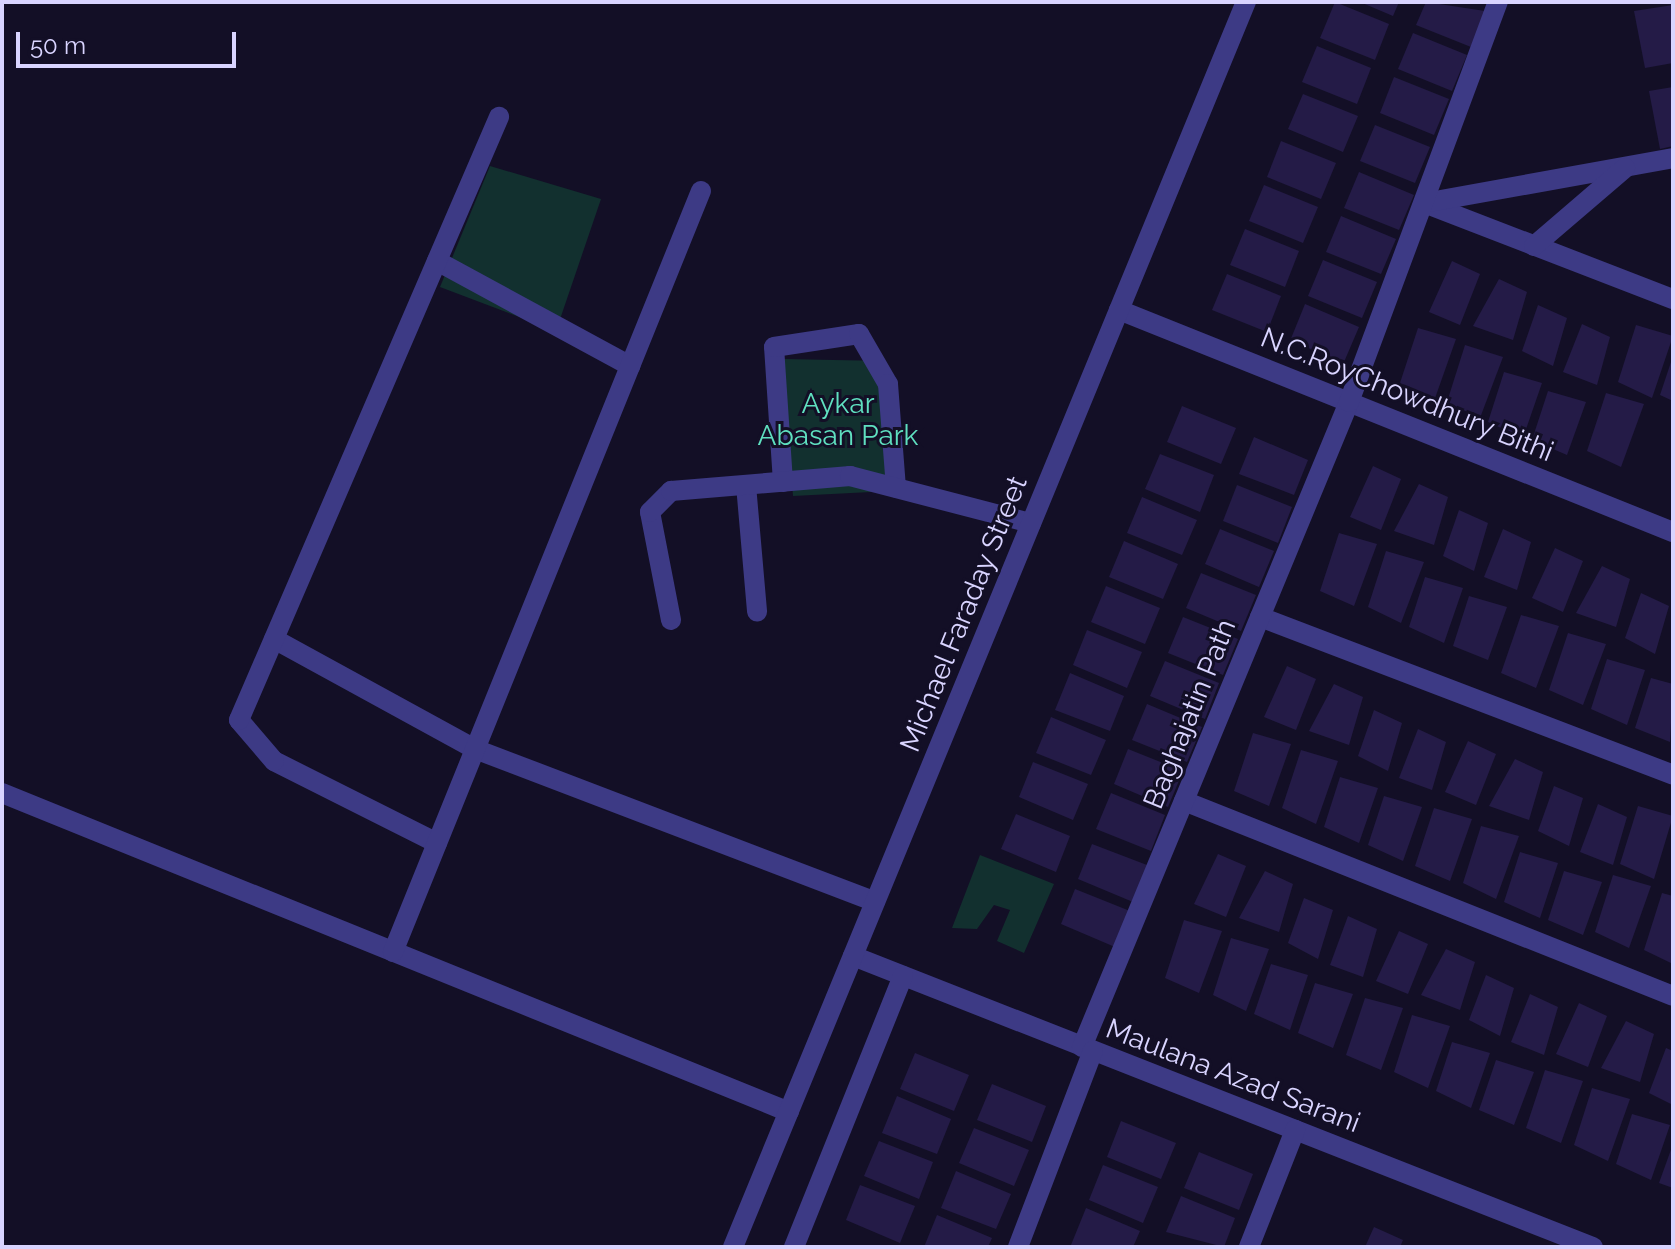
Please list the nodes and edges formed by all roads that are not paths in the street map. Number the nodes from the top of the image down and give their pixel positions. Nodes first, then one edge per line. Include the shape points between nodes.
1 (1246, 2) edge
2 (1498, 2) edge
3 (499, 117) dead end
4 (1673, 158) edge
5 (1627, 166) junction
6 (701, 191) dead end
7 (1424, 203) junction
8 (1534, 246) junction
9 (437, 261) junction
10 (1673, 299) edge
11 (1119, 310) junction
12 (630, 366) junction
13 (1349, 402) junction
14 (783, 482) junction
15 (746, 485) junction
16 (896, 488) junction
17 (1031, 523) junction
18 (1673, 532) edge
19 (757, 612) dead end
20 (1260, 617) junction
21 (671, 620) dead end
22 (274, 639) junction
23 (475, 749) junction
24 (1673, 775) edge
25 (2, 793) edge
26 (1184, 801) junction
27 (437, 843) junction
28 (875, 902) junction
29 (393, 952) junction
30 (853, 956) junction
31 (903, 976) junction
32 (1673, 996) edge
33 (1088, 1049) junction
34 (789, 1112) junction
35 (1295, 1130) junction
36 (733, 1247) edge
37 (794, 1247) edge
38 (1018, 1247) edge
39 (1249, 1247) edge
40 (1593, 1247) edge

1 - 11 street, Michael Faraday Street
2 - 7 street, Baghajatin Path
3 - 9 street
4 - 5 street
5 - 7 street
5 - 8 street
6 - 12 street
7 - 8 street
7 - 13 street, Baghajatin Path
8 - 10 street
9 - 12 street
9 - 22 street
11 - 13 street, N.C.RoyChowdhury Bithi
11 - 17 street, Michael Faraday Street
12 - 23 street
13 - 18 street, N.C.RoyChowdhury Bithi
13 - 20 street, Baghajatin Path
14 - 15 street
14 - 16 street via 850,476
14 - 16 street via 774,347 859,334 888,384
15 - 19 street
15 - 21 street via 671,491 650,512
16 - 17 street
17 - 28 street, Michael Faraday Street
20 - 24 street
20 - 26 street, Baghajatin Path
22 - 23 street
22 - 27 street via 239,720 274,761
23 - 27 street
23 - 28 street
25 - 29 street
26 - 32 street
26 - 33 street, Baghajatin Path
27 - 29 street
28 - 30 street, Michael Faraday Street
29 - 34 street
30 - 31 street, Maulana Azad Sarani
30 - 34 street, Michael Faraday Street
31 - 33 street, Maulana Azad Sarani
31 - 37 street
33 - 35 street, Maulana Azad Sarani
33 - 38 street, Baghajatin Path
34 - 36 street, Michael Faraday Street
35 - 39 street
35 - 40 street, Maulana Azad Sarani

